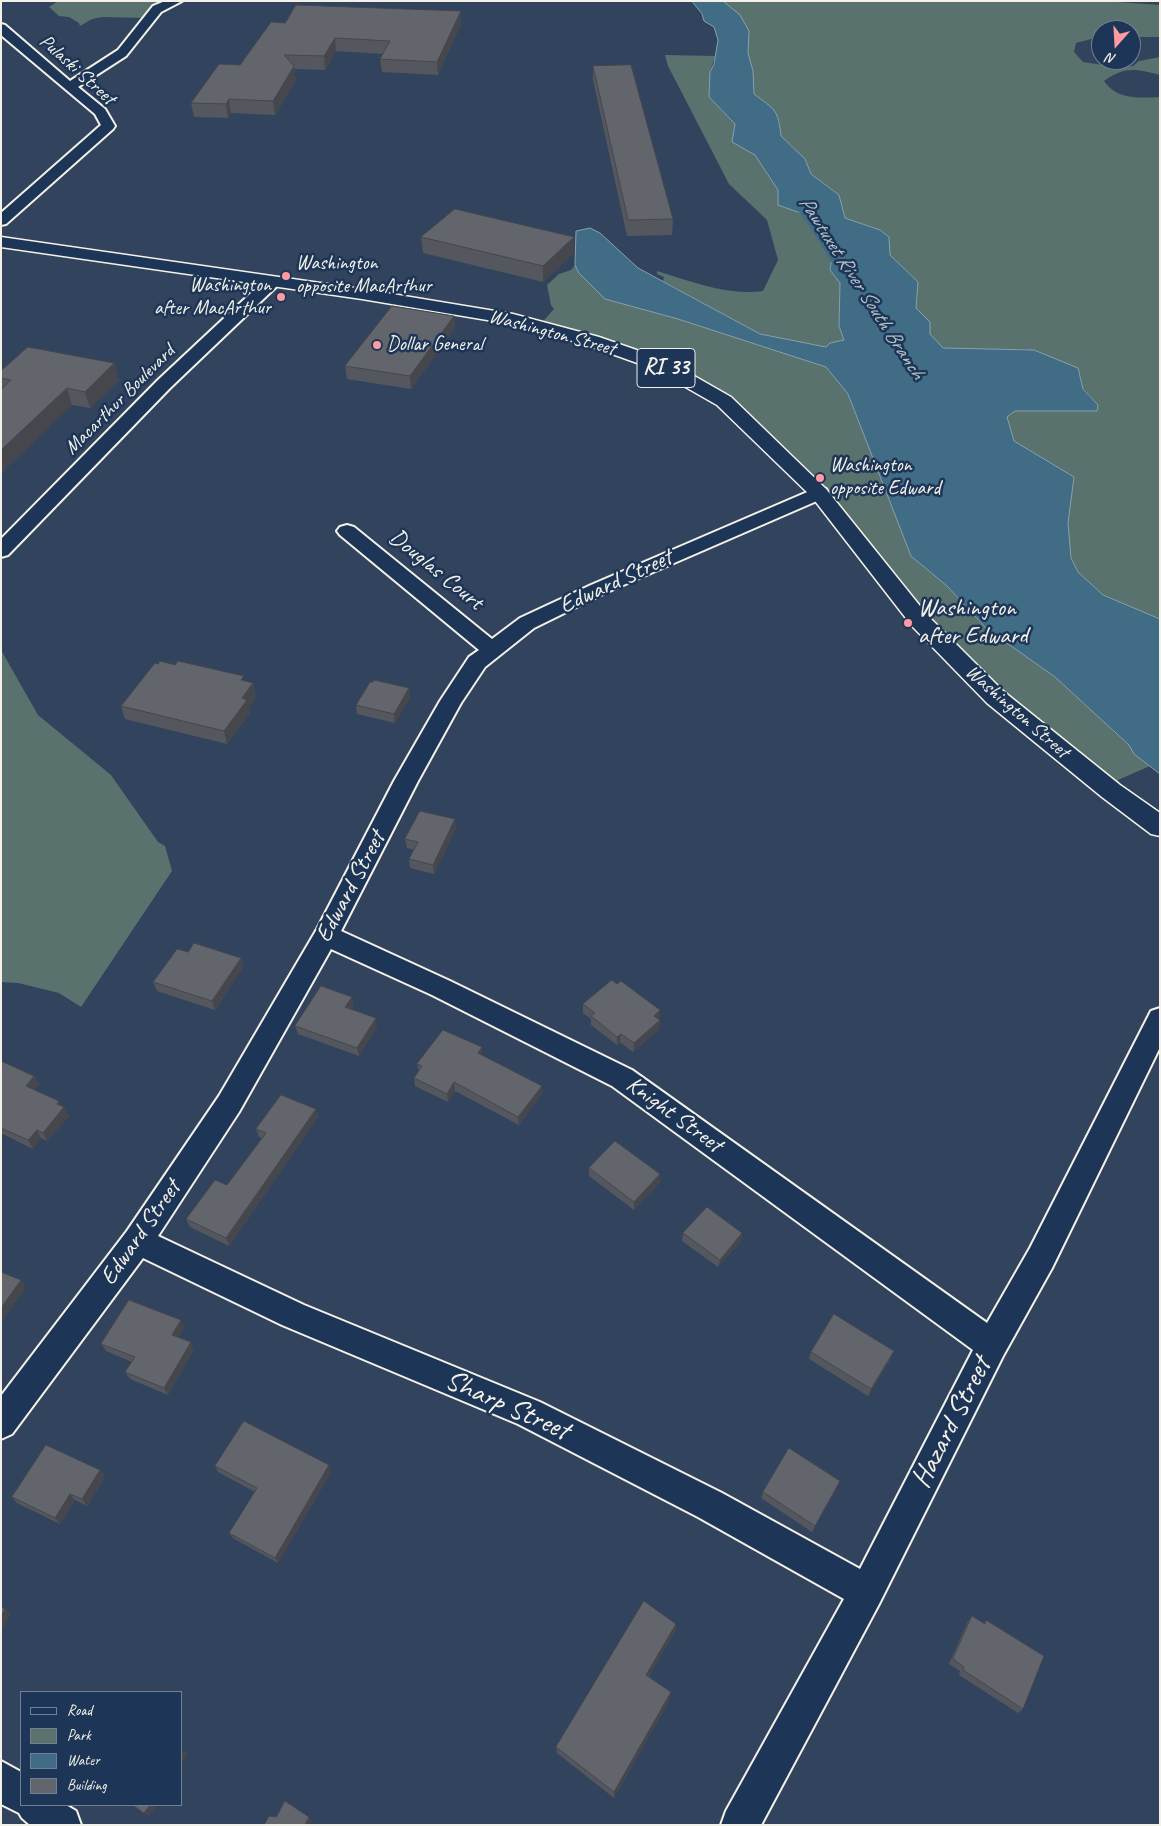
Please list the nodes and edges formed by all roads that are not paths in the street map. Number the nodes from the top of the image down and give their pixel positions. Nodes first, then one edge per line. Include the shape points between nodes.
1 (176, 1) edge
2 (1, 28) edge
3 (70, 87) junction
4 (1, 221) edge
5 (1, 242) edge
6 (272, 282) junction
7 (819, 493) junction
8 (347, 531) dead end
9 (1, 551) edge
10 (492, 650) junction
11 (1160, 827) edge
12 (326, 935) junction
13 (1160, 1019) edge
14 (138, 1241) junction
15 (992, 1345) junction
16 (1, 1423) edge
17 (867, 1592) junction
18 (1, 1780) edge
19 (20, 1794) edge
20 (35, 1806) edge
21 (62, 1825) edge
22 (740, 1825) edge

1 - 3 street via 157,9 122,53
2 - 3 street, Pulaski Street
3 - 4 street, Pulaski Street via 100,112 108,126
5 - 6 main road, Washington Street / RI 33
6 - 7 main road, Washington Street / RI 33 via 513,319 593,341 661,365 724,401
6 - 9 street, Macarthur Boulevard via 164,384
7 - 10 street, Edward Street via 589,593 526,624
7 - 11 main road, Washington Street / RI 33 via 920,621 995,697
8 - 10 street, Douglas Court
10 - 12 street, Edward Street via 477,662 451,701
12 - 14 street, Edward Street via 229,1104
12 - 15 street, Knight Street via 442,988 622,1078
13 - 15 street, Hazard Street via 1041,1258
14 - 16 street, Edward Street
14 - 17 street, Sharp Street via 293,1315 529,1413 710,1505
15 - 17 street, Hazard Street
17 - 22 street, Hazard Street
18 - 19 street
20 - 21 street

